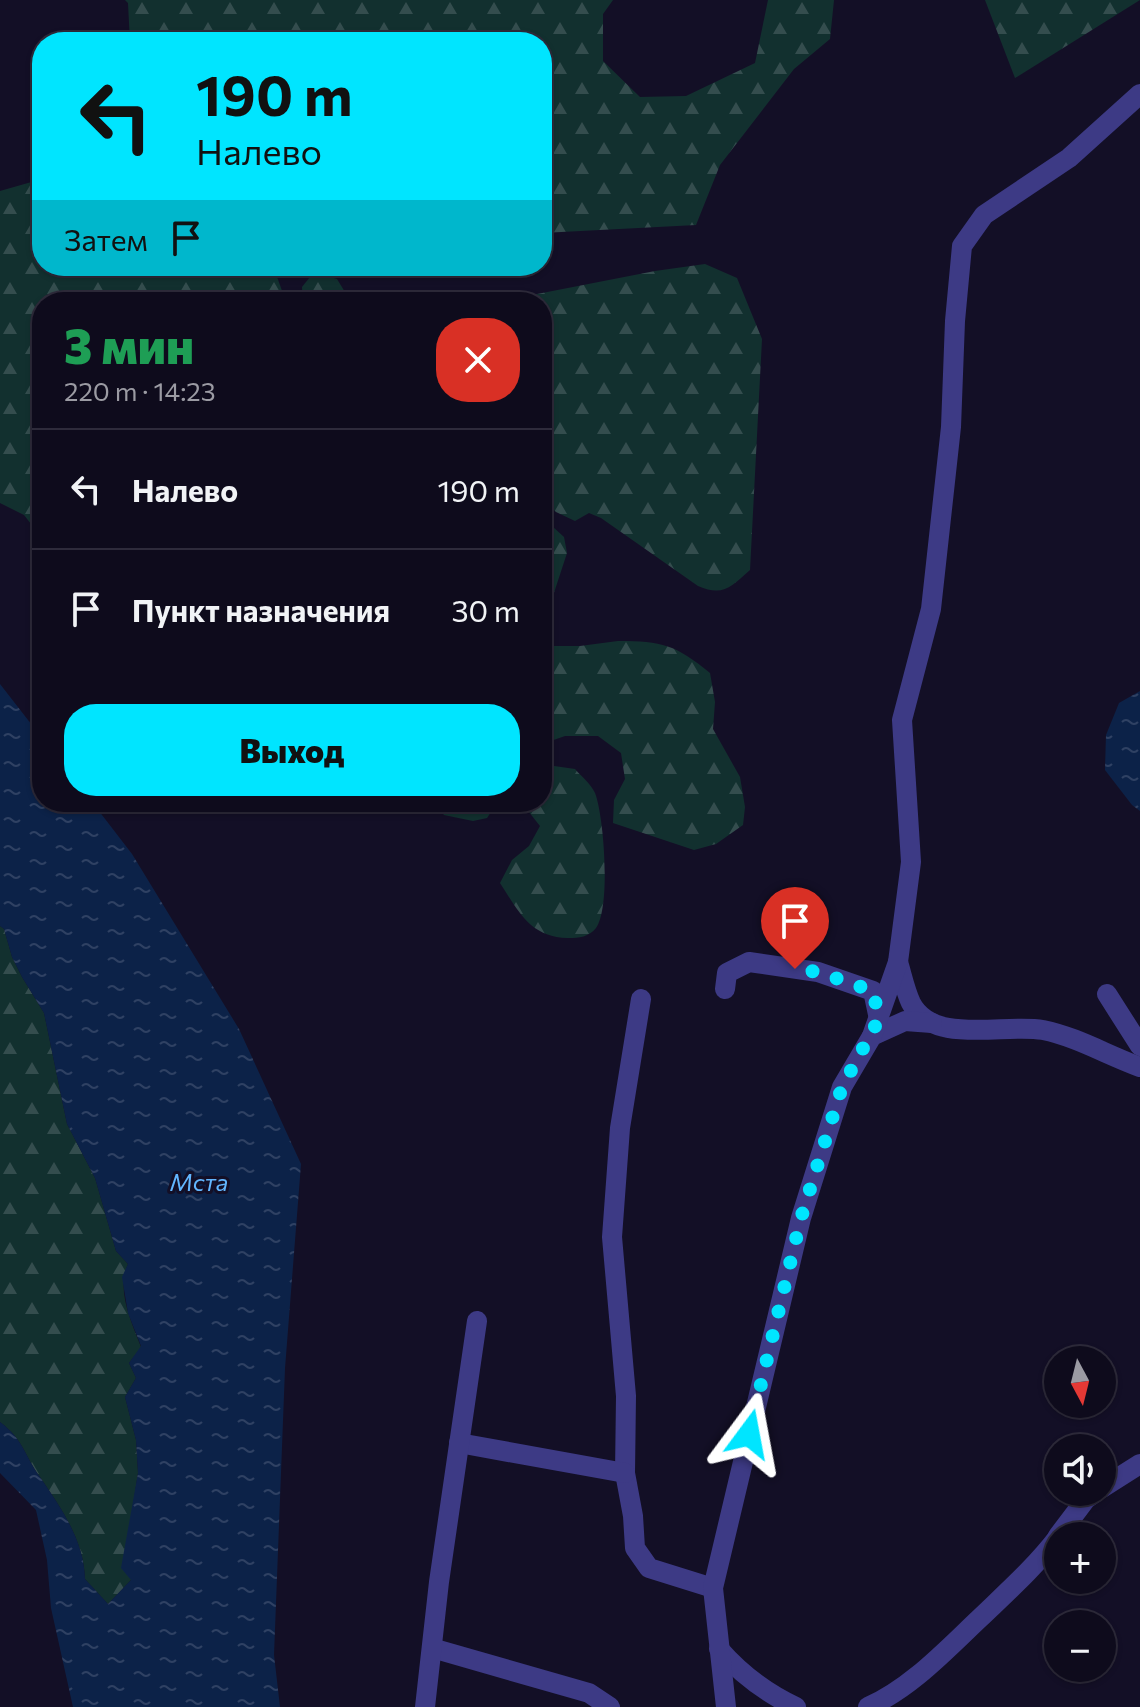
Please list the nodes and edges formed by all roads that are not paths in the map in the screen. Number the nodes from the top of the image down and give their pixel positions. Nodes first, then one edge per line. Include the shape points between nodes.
1 (1140, 94) edge
2 (898, 962) junction
3 (725, 989) dead end
4 (1107, 994) dead end
5 (641, 999) dead end
6 (932, 1023) junction
7 (875, 1028) junction
8 (1140, 1046) edge
9 (1140, 1067) edge
10 (477, 1321) dead end
11 (459, 1443) junction
12 (1140, 1464) edge
13 (625, 1473) junction
14 (1116, 1479) edge
15 (1081, 1506) edge
16 (1069, 1522) edge
17 (1044, 1551) edge
18 (713, 1588) junction
19 (432, 1648) junction
20 (719, 1649) junction
21 (425, 1707) edge
22 (610, 1707) edge
23 (726, 1707) edge
24 (796, 1707) edge
25 (868, 1707) edge

1 - 2 street via 1069,158 984,215 962,246 951,427 931,609 902,720 911,862
2 - 6 street via 912,1005
2 - 7 street
3 - 7 street via 727,973 749,962 818,972 873,991
4 - 8 street
5 - 13 street via 620,1128 612,1237 626,1396
6 - 7 street via 905,1021
6 - 9 street via 966,1032 1042,1030
7 - 18 street via 842,1087 801,1218
10 - 11 street
11 - 13 street
11 - 19 street
12 - 14 street
13 - 18 street via 635,1548 649,1568
15 - 16 street
17 - 25 street via 931,1664
18 - 20 street
19 - 21 street
19 - 22 street via 589,1693
20 - 23 street
20 - 24 street via 764,1690

